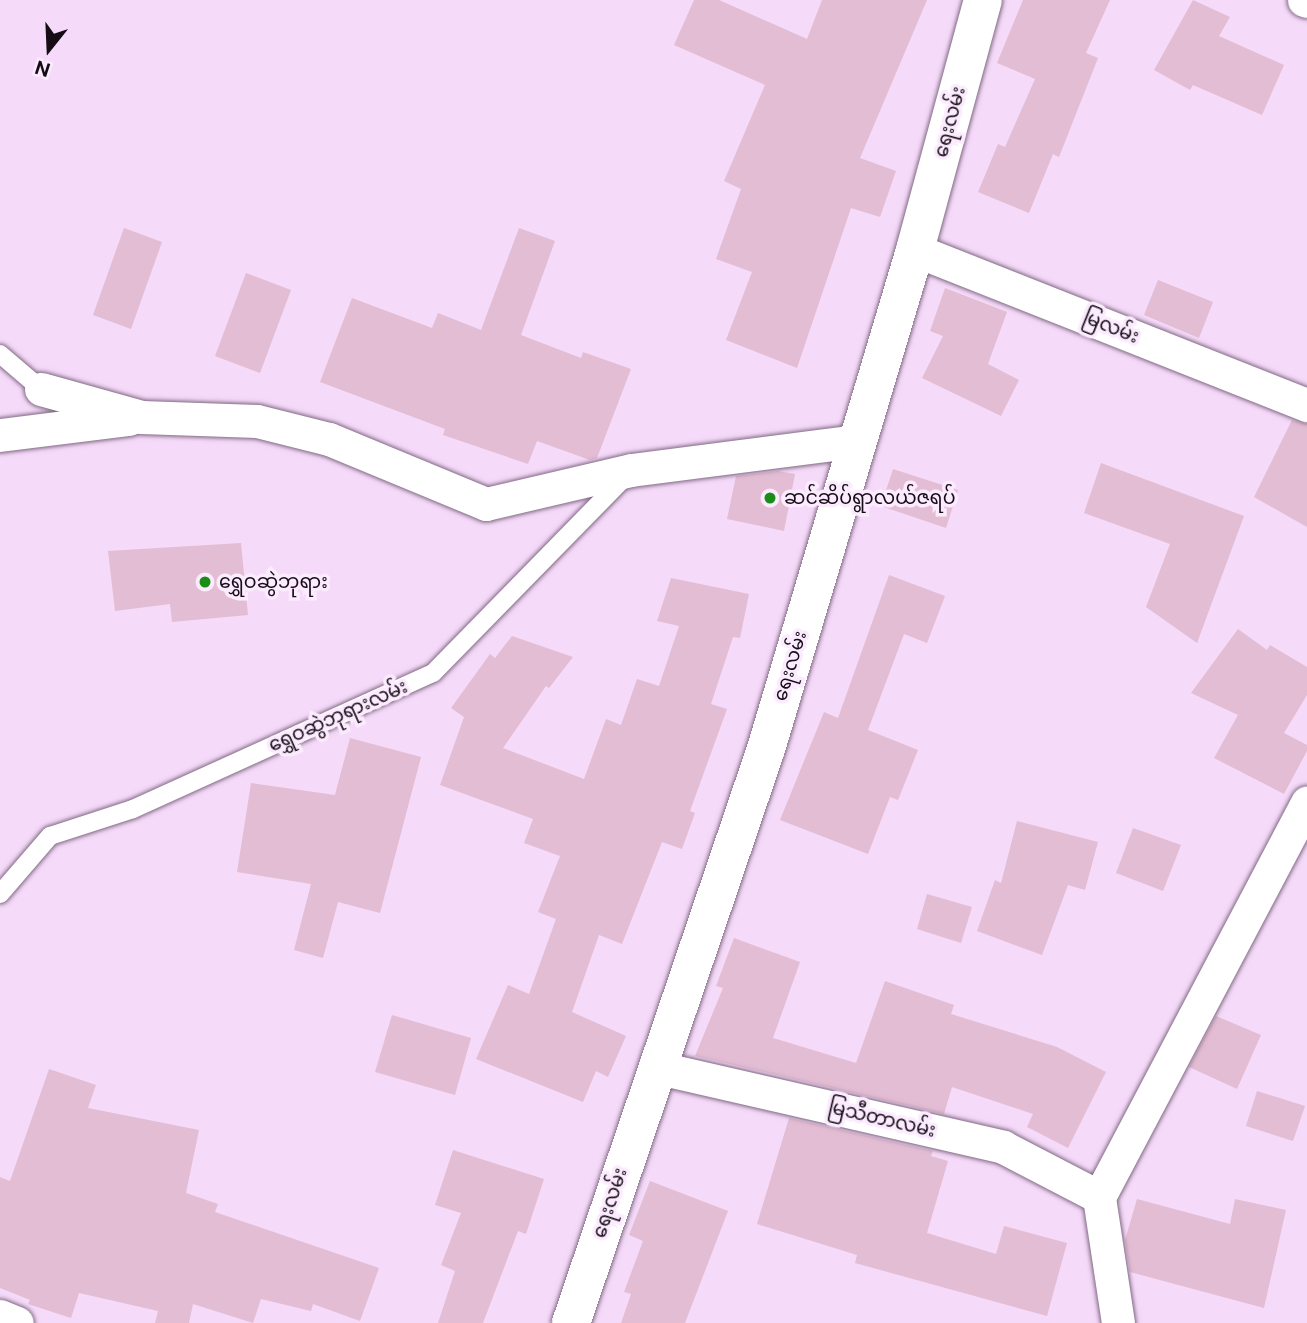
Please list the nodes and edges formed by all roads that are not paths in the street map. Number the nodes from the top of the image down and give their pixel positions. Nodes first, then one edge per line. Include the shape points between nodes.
1 (983, 0) edge
2 (915, 250) junction
3 (0, 354) edge
4 (41, 388) joint
5 (1307, 405) edge
6 (141, 417) junction
7 (0, 435) edge
8 (858, 441) junction
9 (631, 470) junction
10 (1307, 803) edge
11 (0, 894) edge
12 (655, 1067) junction
13 (1099, 1197) junction
14 (0, 1316) edge
15 (1118, 1322) edge
16 (17, 1323) edge
17 (571, 1323) edge

1 - 2 street, ရေးလမ်း
2 - 5 street, မြလမ်း
2 - 8 street, ရေးလမ်း
3 - 4 lane
4 - 6 street
6 - 7 street
6 - 9 street via 257,421 329,439 486,504
8 - 9 street
8 - 12 street, ရေးလမ်း via 766,749
9 - 11 lane, ရွှေဝဆွဲဘုရားလမ်း via 433,673 133,809 50,836
10 - 13 street
12 - 13 street, မြသီတာလမ်း via 1003,1147
12 - 17 street, ရေးလမ်း
13 - 15 street
14 - 16 street

